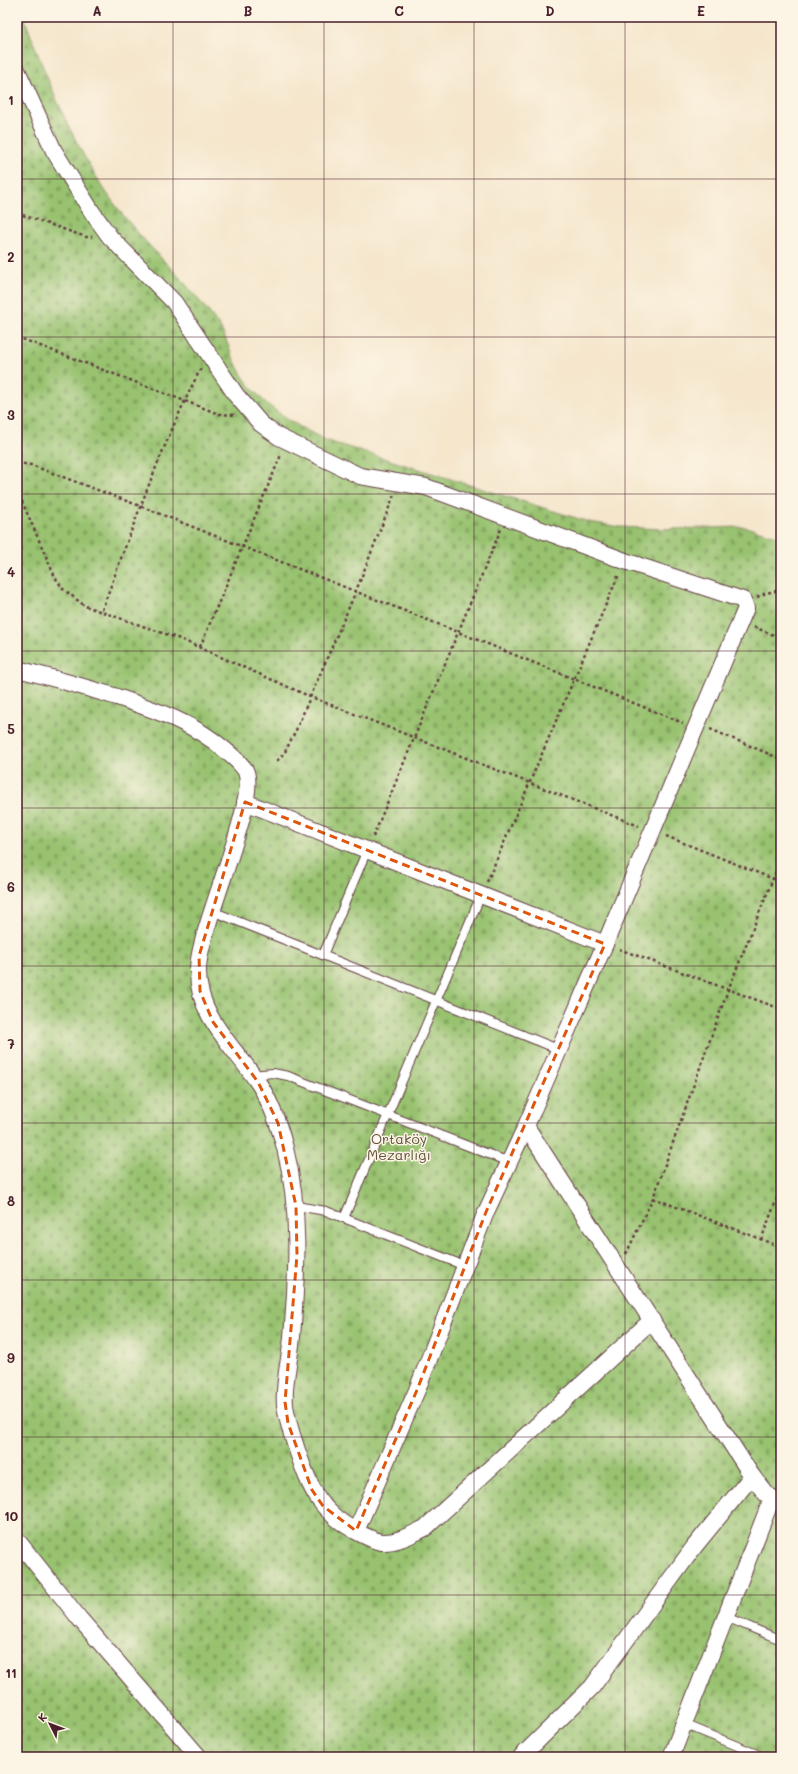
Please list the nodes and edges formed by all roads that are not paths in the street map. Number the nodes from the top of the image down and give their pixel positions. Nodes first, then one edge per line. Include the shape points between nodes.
1 (17, 70) edge
2 (17, 669) edge
3 (245, 802) junction
4 (367, 850) junction
5 (482, 895) junction
6 (212, 911) junction
7 (605, 944) junction
8 (323, 955) junction
9 (436, 1000) junction
10 (558, 1049) junction
11 (252, 1075) junction
12 (388, 1114) junction
13 (526, 1126) junction
14 (509, 1162) junction
15 (296, 1206) junction
16 (344, 1218) junction
17 (466, 1266) junction
18 (652, 1320) junction
19 (752, 1476) junction
20 (777, 1501) edge
21 (356, 1531) junction
22 (17, 1540) edge
23 (726, 1617) junction
24 (781, 1640) edge
25 (684, 1724) junction
26 (199, 1757) edge
27 (521, 1757) edge
28 (671, 1757) edge
29 (764, 1757) edge

1 - 7 street via 54,151 110,237 174,302 251,415 261,424 287,441 360,476 426,487 625,561 743,600 746,604
2 - 3 street via 160,711 184,722 217,743 245,770 248,778
3 - 4 street
3 - 6 street via 236,839
4 - 5 street
4 - 8 lane
5 - 7 street
5 - 9 lane
6 - 8 lane
6 - 11 street via 199,956 197,972 200,991 213,1022
7 - 10 street
8 - 9 lane
9 - 10 lane
9 - 12 lane
10 - 13 street
11 - 12 lane via 273,1073 288,1076
11 - 15 street via 269,1100 278,1123 292,1177
12 - 14 lane
12 - 16 lane
13 - 14 street
13 - 18 street
14 - 17 street via 486,1212
15 - 16 lane via 317,1208
15 - 21 street via 297,1255 285,1402 288,1422 312,1490 323,1506
16 - 17 lane
17 - 21 street via 417,1390
18 - 19 street
18 - 21 street via 425,1528 385,1543 374,1541
19 - 20 street via 766,1494
19 - 27 street via 694,1547 592,1687
20 - 23 street
22 - 26 street via 79,1618
23 - 24 lane
23 - 25 street
25 - 28 street
25 - 29 lane

